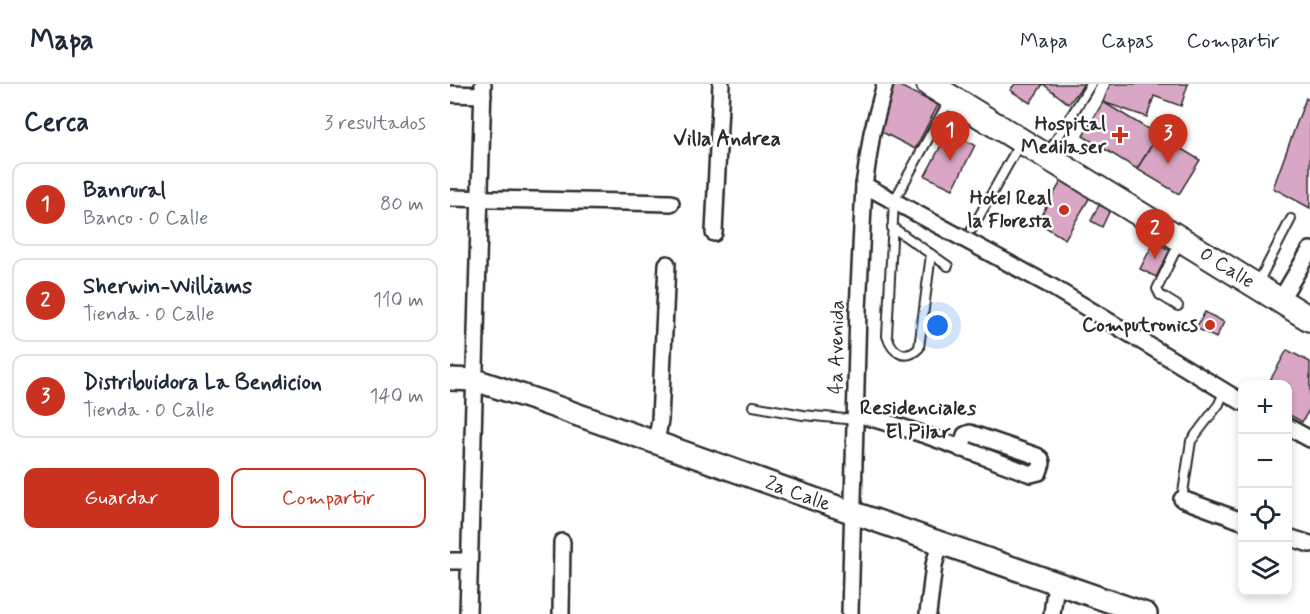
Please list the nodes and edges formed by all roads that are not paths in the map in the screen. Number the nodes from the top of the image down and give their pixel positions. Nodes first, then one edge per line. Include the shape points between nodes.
1 (721, 84) edge
2 (885, 84) edge
3 (929, 84) edge
4 (1091, 84) edge
5 (483, 89) edge
6 (953, 91) edge
7 (450, 94) edge
8 (1021, 142) junction
9 (1053, 145) junction
10 (864, 185) junction
11 (450, 198) edge
12 (480, 199) junction
13 (894, 201) junction
14 (670, 203) dead end
15 (1291, 219) dead end
16 (892, 227) junction
17 (972, 230) dead end
18 (714, 233) dead end
19 (1181, 240) junction
20 (1310, 250) edge
21 (931, 254) junction
22 (667, 264) dead end
23 (948, 266) dead end
24 (1262, 275) junction
25 (1287, 289) junction
26 (1310, 304) edge
27 (1178, 306) dead end
28 (1310, 320) edge
29 (450, 379) edge
30 (475, 380) junction
31 (1224, 392) junction
32 (1238, 400) edge
33 (753, 406) dead end
34 (856, 417) junction
35 (1292, 430) edge
36 (1310, 439) edge
37 (656, 443) junction
38 (961, 449) junction
39 (1182, 499) joint
40 (854, 513) junction
41 (1238, 520) edge
42 (1292, 539) edge
43 (562, 542) dead end
44 (940, 543) junction
45 (1310, 544) edge
46 (450, 561) edge
47 (470, 561) junction
48 (1056, 583) junction
49 (468, 614) edge
50 (561, 614) edge
51 (849, 614) edge
52 (928, 614) edge
53 (1052, 614) edge
54 (1146, 614) edge

1 - 18 street
2 - 10 street, 4a Avenida
3 - 6 main road, 0 Calle
4 - 9 lane
5 - 7 street
5 - 12 street
6 - 8 main road, 0 Calle
6 - 9 main road, 0 Calle
6 - 13 lane
8 - 17 lane
8 - 19 main road, 0 Calle
9 - 24 main road, 0 Calle
10 - 13 street
10 - 34 street, 4a Avenida
11 - 12 street
12 - 14 street
12 - 30 street
13 - 16 lane
13 - 31 street via 1049,285
15 - 24 lane
16 - 21 lane
16 - 21 lane via 887,336 896,352 904,355 919,348
19 - 27 lane via 1157,289
19 - 28 main road, 0 Calle
20 - 25 street
21 - 23 lane
22 - 37 street
24 - 25 main road, 0 Calle
25 - 26 main road, 0 Calle
29 - 30 street, 2a Calle
30 - 37 street, 2a Calle
30 - 47 street
31 - 32 street
31 - 39 lane via 1191,441
33 - 34 lane via 803,415
34 - 38 street
34 - 40 street, 4a Avenida
35 - 36 street
37 - 40 street, 2a Calle
38 - 38 street via 1031,474 1039,472 1042,463 1037,456 970,432 965,435
39 - 41 street
40 - 44 street, 2a Calle
40 - 51 street, 4a Avenida
42 - 45 street
43 - 50 street
44 - 48 street, 2a Calle
44 - 52 street
46 - 47 street
47 - 49 street
48 - 53 street
48 - 54 street, 2a Calle

